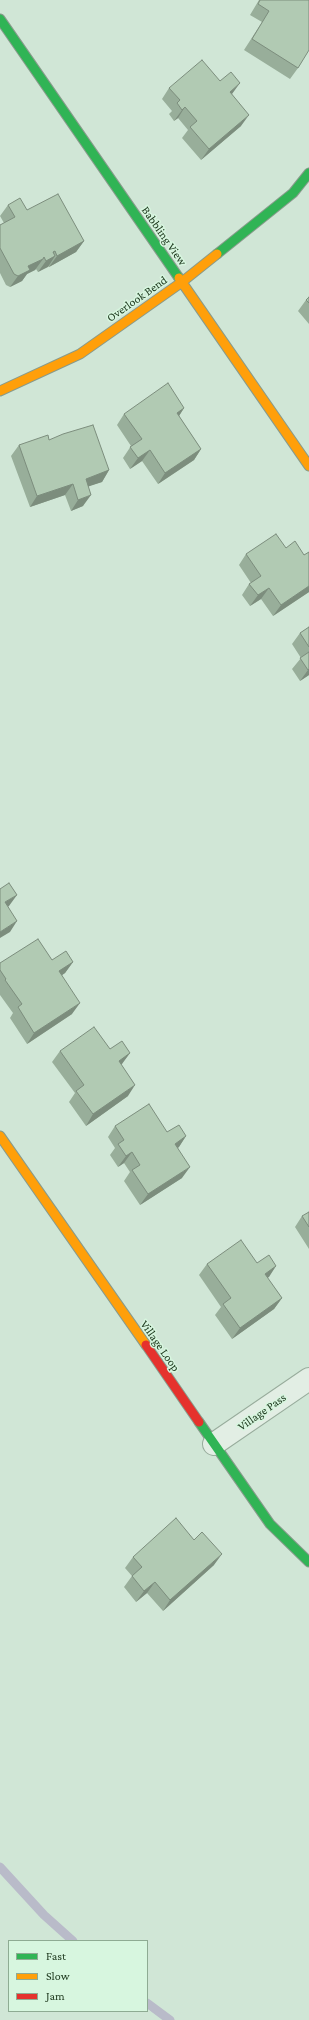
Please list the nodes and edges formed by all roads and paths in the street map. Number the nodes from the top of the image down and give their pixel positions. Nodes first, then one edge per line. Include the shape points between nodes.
1 (0, 19) edge
2 (309, 173) edge
3 (182, 282) junction
4 (0, 391) edge
5 (309, 466) edge
6 (0, 1136) edge
7 (309, 1379) edge
8 (214, 1444) junction
9 (309, 1562) edge

1 - 3 street, Babbling View
2 - 3 street, Overlook Bend via 293,193
3 - 4 street, Overlook Bend via 80,354
3 - 5 street, Babbling View
6 - 8 street, Village Loop
7 - 8 street, Village Pass
8 - 9 street, Village Loop via 270,1524

